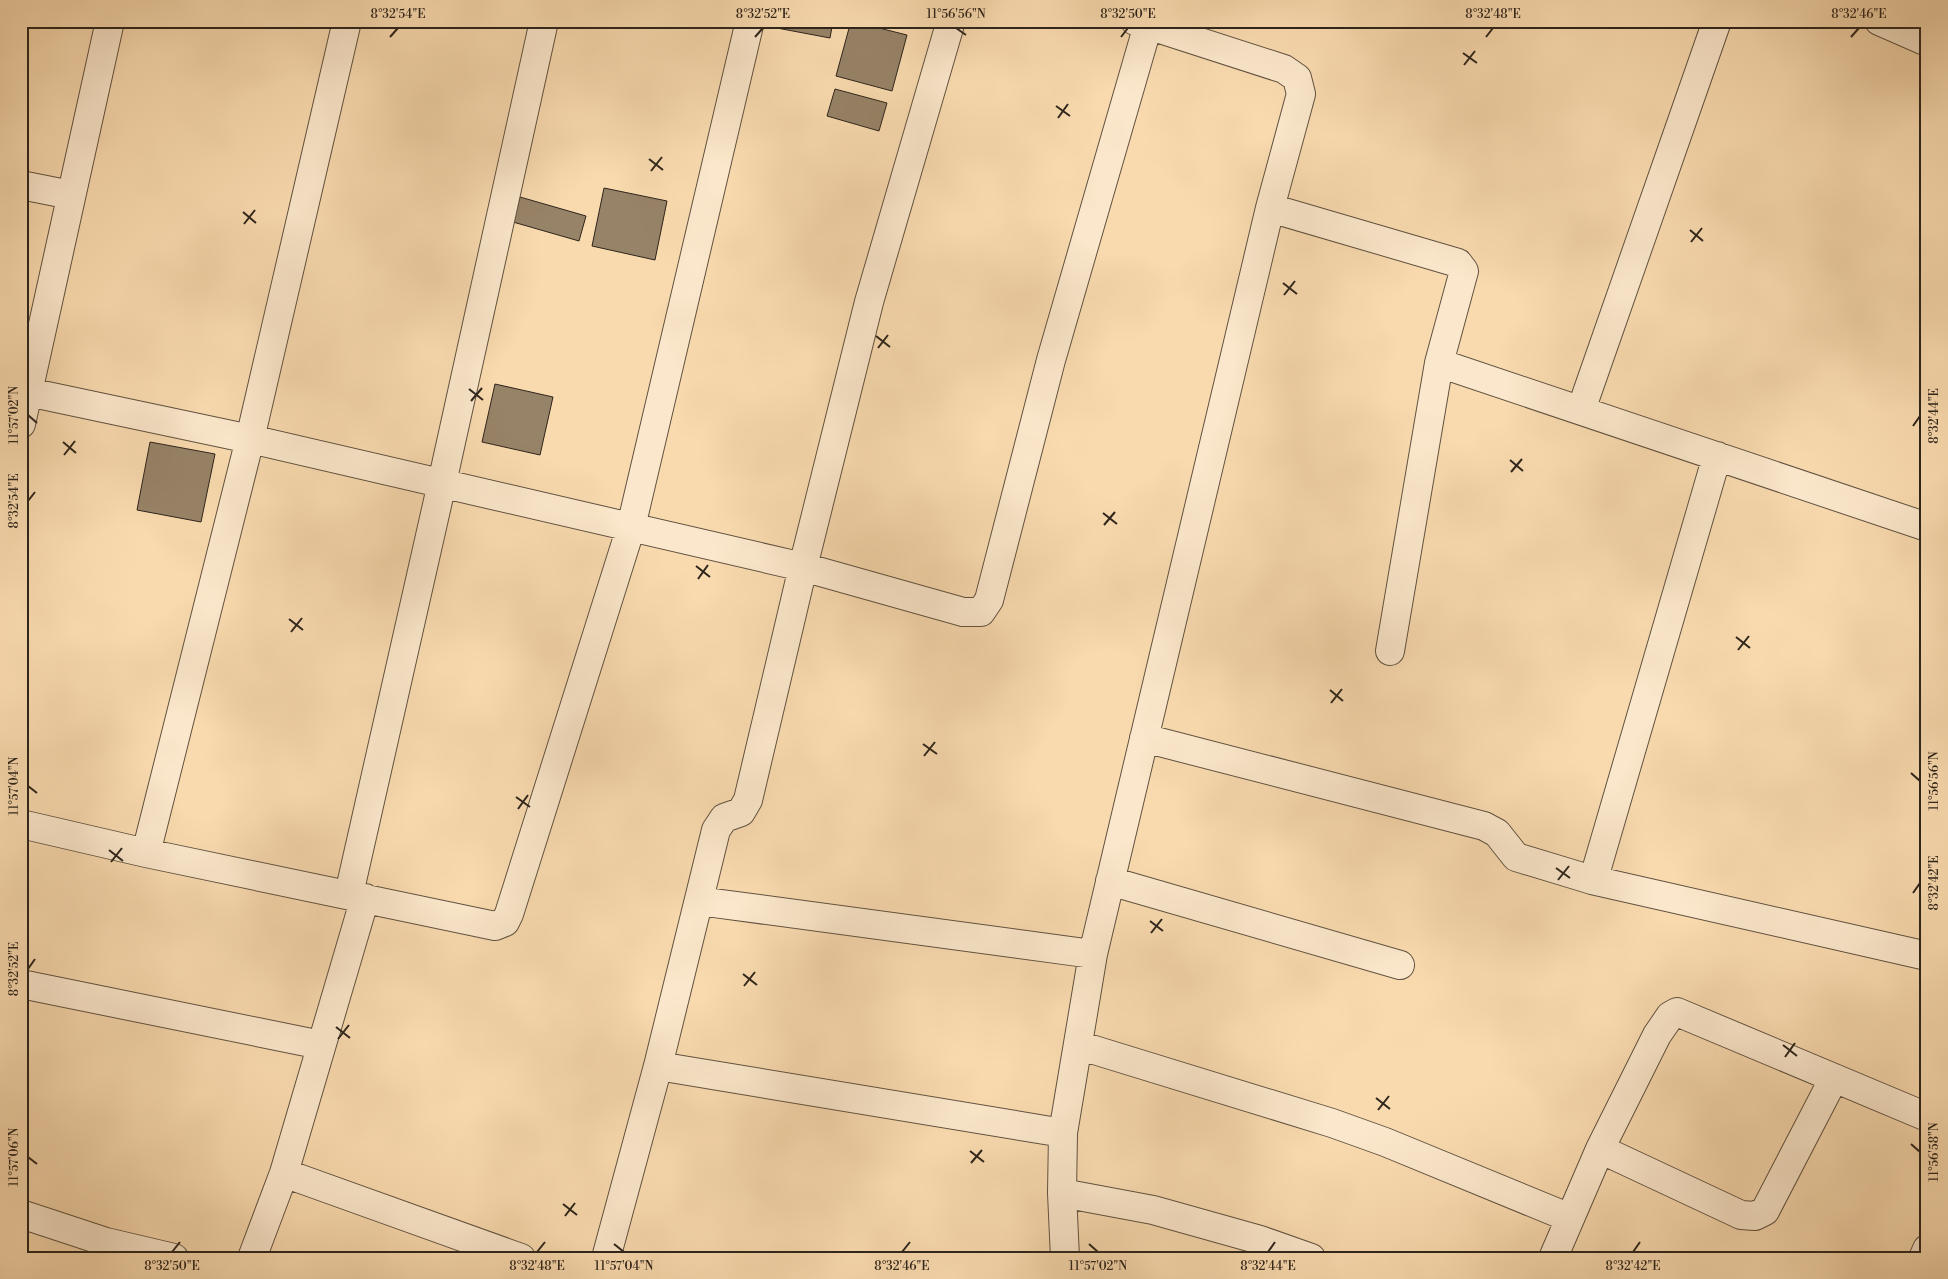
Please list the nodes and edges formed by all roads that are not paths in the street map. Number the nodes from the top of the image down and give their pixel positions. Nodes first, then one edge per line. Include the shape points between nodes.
1 (110, 21) edge
2 (347, 21) edge
3 (544, 21) edge
4 (750, 21) edge
5 (951, 21) edge
6 (1717, 21) edge
7 (1879, 21) edge
8 (1142, 23) edge
9 (1927, 42) edge
10 (21, 185) edge
11 (71, 195) junction
12 (1270, 208) junction
13 (1438, 363) junction
14 (28, 392) junction
15 (1582, 410) junction
16 (21, 424) edge
17 (250, 439) junction
18 (1717, 456) junction
19 (442, 483) junction
20 (632, 527) junction
21 (1927, 527) edge
22 (803, 567) junction
23 (1390, 651) dead end
24 (1144, 738) junction
25 (21, 824) edge
26 (146, 853) junction
27 (1592, 880) junction
28 (1110, 881) junction
29 (357, 896) junction
30 (699, 902) junction
31 (1093, 954) junction
32 (1927, 956) edge
33 (1400, 965) dead end
34 (21, 984) edge
35 (321, 1045) junction
36 (1078, 1045) junction
37 (658, 1066) junction
38 (1834, 1078) junction
39 (1927, 1117) edge
40 (1063, 1133) junction
41 (1600, 1149) junction
42 (284, 1173) junction
43 (1062, 1193) junction
44 (21, 1214) edge
45 (1570, 1218) junction
46 (1927, 1249) edge
47 (101, 1250) edge
48 (174, 1258) edge
49 (252, 1258) edge
50 (521, 1258) edge
51 (606, 1258) edge
52 (1065, 1258) edge
53 (1311, 1258) edge
54 (1553, 1258) edge
55 (1923, 1258) edge

1 - 11 street
2 - 17 street
3 - 19 street
4 - 20 street
5 - 22 street via 869,302
6 - 15 street
7 - 9 street
8 - 12 street via 1284,68 1297,78 1301,94
8 - 22 street via 989,600 981,612 963,612
10 - 11 street
11 - 14 street
12 - 13 street via 1458,263 1464,271
12 - 24 street
13 - 15 street
13 - 23 street
14 - 16 street
14 - 17 street
15 - 18 street
17 - 19 street
17 - 26 street
18 - 21 street
18 - 27 street
19 - 20 street
19 - 29 street
20 - 22 street
20 - 29 street via 505,922 495,926
22 - 30 street via 748,800 741,812 724,818 716,830
24 - 27 street via 1484,826 1498,833 1516,857
24 - 28 street
25 - 26 street
26 - 29 street
27 - 32 street
28 - 31 street
28 - 33 street
29 - 35 street
30 - 31 street
30 - 37 street
31 - 36 street
34 - 35 street
35 - 42 street
36 - 40 street
36 - 45 street via 1332,1123
37 - 40 street
37 - 51 street
38 - 39 street
38 - 41 street via 1677,1012 1670,1016 1657,1035
38 - 41 street via 1765,1211 1755,1216 1740,1215
40 - 43 street
41 - 45 street
42 - 49 street
42 - 50 street
43 - 52 street
43 - 53 street via 1153,1210
44 - 47 street
45 - 54 street
46 - 55 street
47 - 48 street

